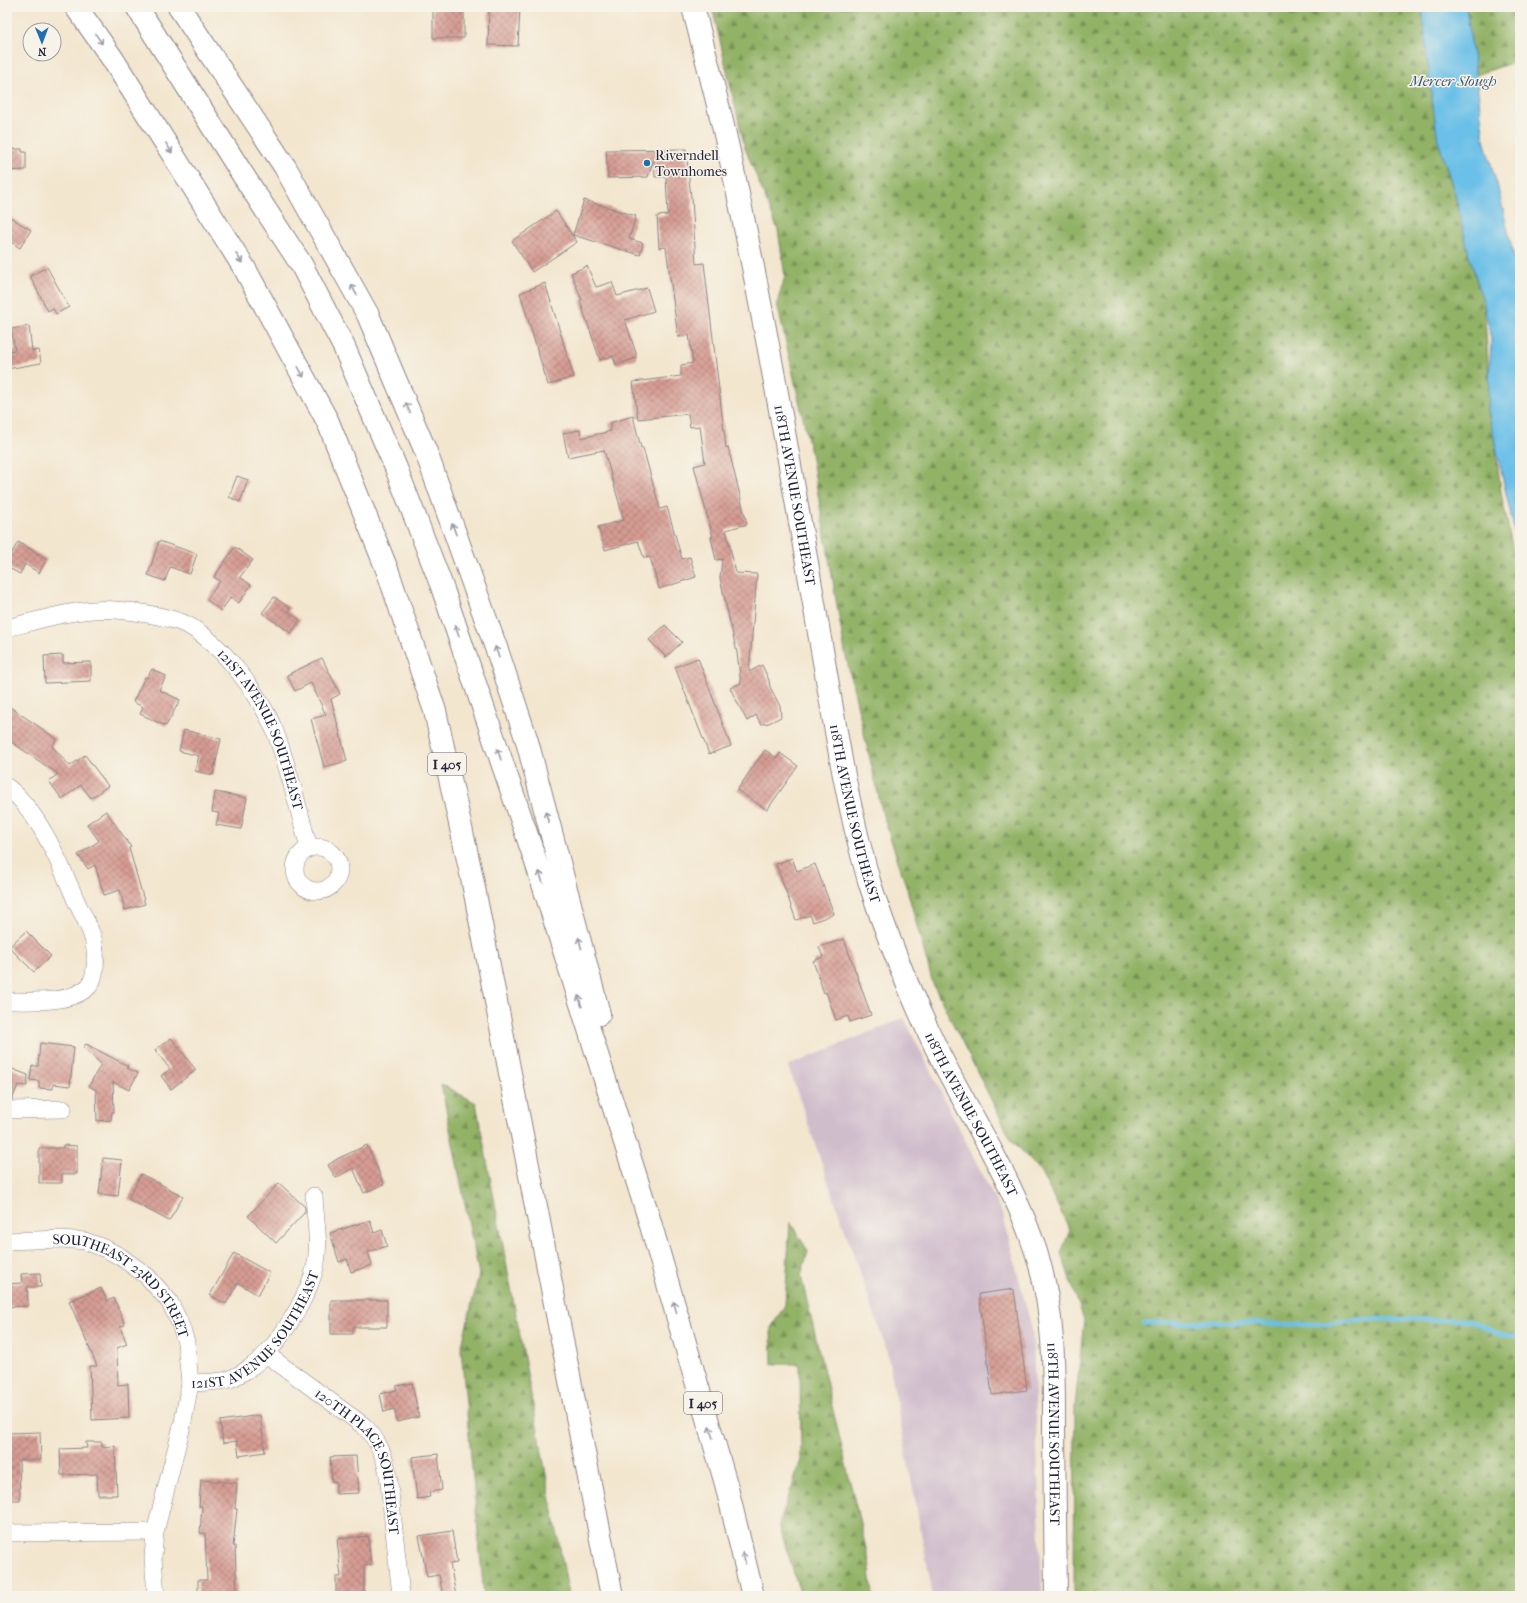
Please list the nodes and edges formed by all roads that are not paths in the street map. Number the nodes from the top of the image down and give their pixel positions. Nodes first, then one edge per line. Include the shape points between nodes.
1 (76, 7) edge
2 (138, 7) edge
3 (179, 7) edge
4 (693, 7) edge
5 (7, 628) edge
6 (7, 787) edge
7 (309, 848) dead end
8 (7, 1001) edge
9 (63, 1109) dead end
10 (7, 1110) edge
11 (314, 1196) dead end
12 (648, 1212) junction
13 (7, 1241) edge
14 (266, 1354) junction
15 (190, 1383) junction
16 (155, 1532) junction
17 (7, 1533) edge
18 (156, 1596) edge
19 (401, 1596) edge
20 (612, 1596) edge
21 (753, 1596) edge
22 (1056, 1596) edge

1 -> 20 main road, I 405 via 112,58 245,269 328,422 388,572 435,711 472,881
12 -> 2 main road, I 405 via 530,844 441,584 396,468 344,347 301,264
12 -> 3 main road via 527,741 426,452 368,315 285,167
4 - 22 main road, 118TH AVENUE SOUTHEAST via 754,271 841,760 863,858 902,970 940,1056 1019,1208 1038,1258 1045,1285 1050,1310 1054,1363
5 - 7 street, 121ST AVENUE SOUTHEAST via 53,616 116,609 164,617 190,626 214,646 258,697 284,759
6 - 8 street via 17,795 41,828 66,878 94,941 96,969 90,985 78,993 64,998 40,1001
9 - 10 street
11 - 14 street, 121ST AVENUE SOUTHEAST via 317,1253 314,1272 291,1320
21 -> 12 main road, I 405 via 726,1484
13 - 15 street, SOUTHEAST 23RD STREET via 85,1241 121,1257 147,1276 169,1301 179,1322 186,1342
14 - 15 street, 121ST AVENUE SOUTHEAST via 230,1379
14 - 19 street, 120TH PLACE SOUTHEAST via 364,1426 380,1446 388,1474
15 - 16 street, 121ST AVENUE SOUTHEAST via 183,1422
16 - 17 street
16 - 18 street, 121ST AVENUE SOUTHEAST via 153,1558

